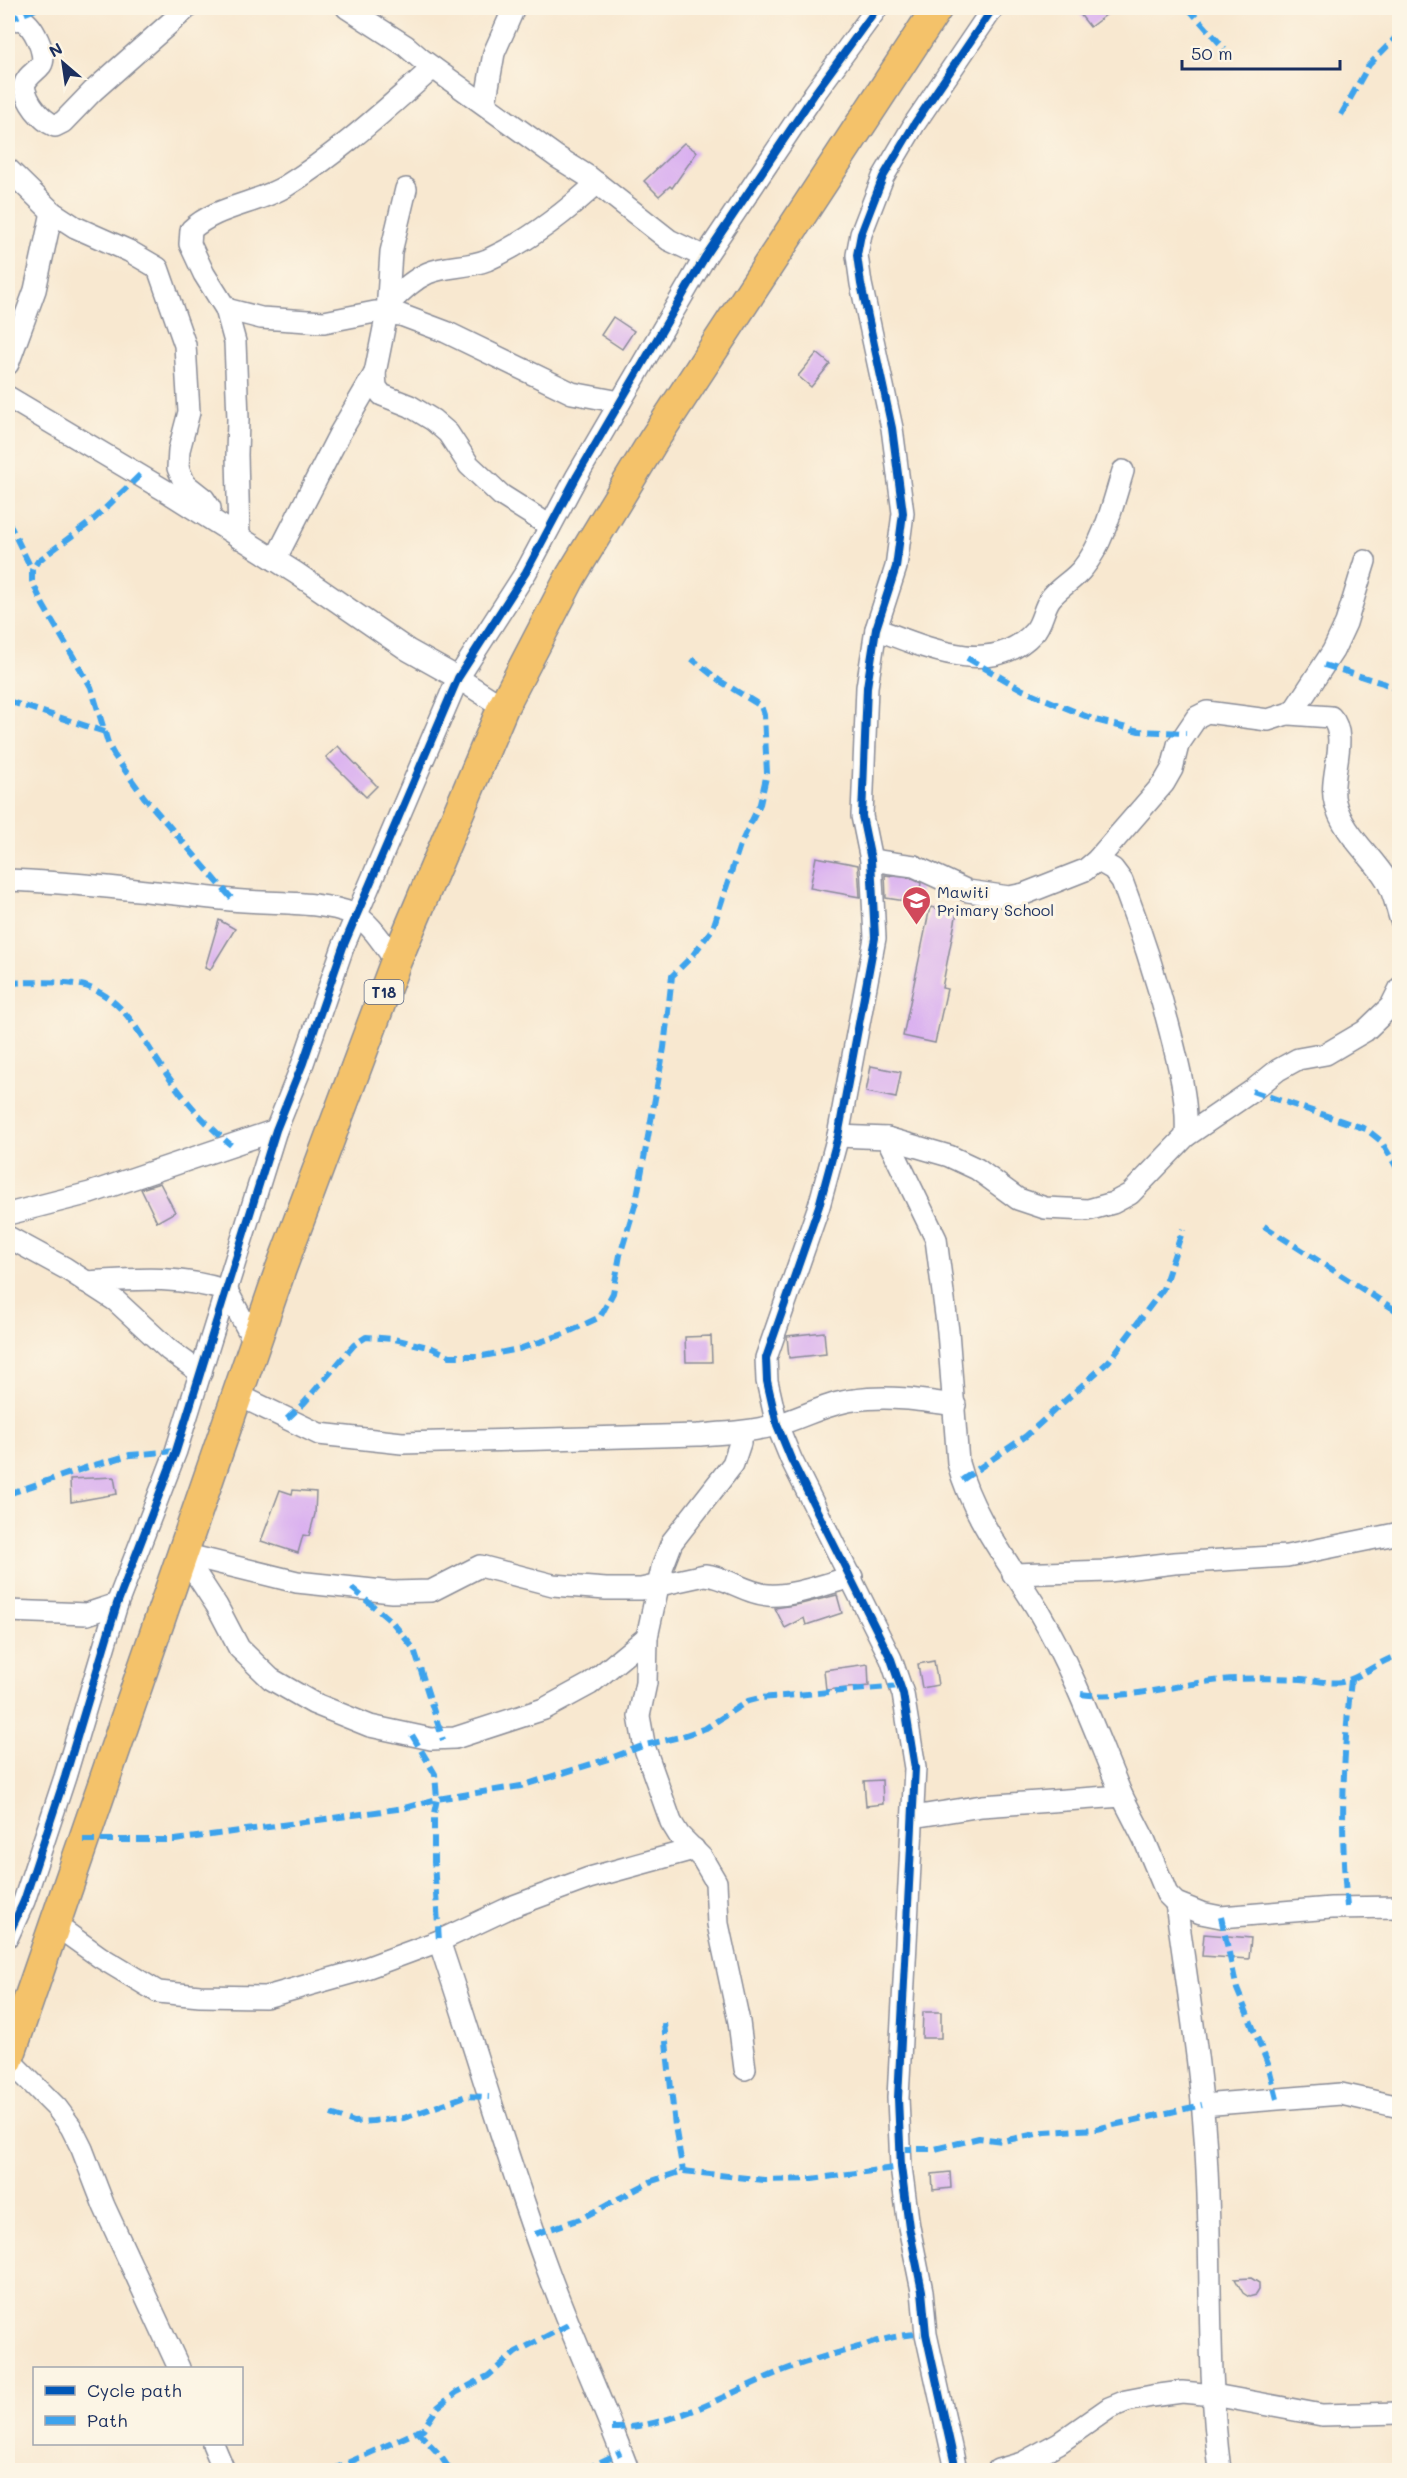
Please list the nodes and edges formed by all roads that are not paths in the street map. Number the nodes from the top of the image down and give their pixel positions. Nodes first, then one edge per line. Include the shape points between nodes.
1 (186, 8) edge
2 (347, 8) edge
3 (514, 8) edge
4 (877, 8) edge
5 (937, 8) edge
6 (993, 8) edge
7 (8, 21) edge
8 (433, 68) junction
9 (485, 104) junction
10 (8, 169) edge
11 (597, 183) junction
12 (406, 189) dead end
13 (52, 212) junction
14 (705, 257) junction
15 (226, 309) junction
16 (387, 309) junction
17 (8, 364) edge
18 (375, 373) junction
19 (8, 397) edge
20 (620, 402) junction
21 (1123, 471) dead end
22 (216, 522) junction
23 (550, 526) junction
24 (239, 538) junction
25 (275, 560) junction
26 (1365, 561) dead end
27 (876, 628) junction
28 (458, 678) junction
29 (503, 707) junction
30 (1289, 714) junction
31 (871, 860) junction
32 (1097, 860) junction
33 (8, 880) edge
34 (357, 916) junction
35 (1400, 918) edge
36 (396, 962) junction
37 (1400, 988) edge
38 (276, 1130) junction
39 (838, 1136) junction
40 (1186, 1136) junction
41 (887, 1138) junction
42 (8, 1214) edge
43 (8, 1237) edge
44 (86, 1282) junction
45 (227, 1291) junction
46 (255, 1343) junction
47 (201, 1373) junction
48 (238, 1395) junction
49 (955, 1405) junction
50 (777, 1425) junction
51 (740, 1432) junction
52 (1400, 1533) edge
53 (183, 1554) junction
54 (1013, 1574) junction
55 (852, 1577) junction
56 (658, 1586) junction
57 (117, 1604) junction
58 (8, 1611) edge
59 (647, 1637) junction
60 (1122, 1796) junction
61 (913, 1817) junction
62 (694, 1849) junction
63 (1176, 1903) junction
64 (1400, 1907) edge
65 (54, 1924) junction
66 (8, 1936) edge
67 (439, 1941) junction
68 (8, 2059) edge
69 (745, 2069) dead end
70 (1202, 2105) junction
71 (1400, 2107) edge
72 (180, 2367) edge
73 (1214, 2395) junction
74 (1400, 2413) edge
75 (213, 2445) edge
76 (224, 2470) edge
77 (628, 2470) edge
78 (956, 2470) edge
79 (998, 2470) edge
80 (1220, 2470) edge

1 - 7 street via 55,126 36,111 25,90 29,74 42,64 40,46 27,24 21,20
2 - 8 street
3 - 9 street via 494,53
4 - 14 street
5 - 29 highway, T18 via 647,451 571,576
6 - 27 street via 883,177 857,255 892,428 903,513 896,567
8 - 9 street
8 - 15 street via 294,181 262,199 202,220 191,230 190,244
9 - 11 street
10 - 13 street
11 - 14 street via 669,240
11 - 16 street via 569,209 502,252 471,265 430,272 411,283
12 - 16 street via 391,252
13 - 17 street via 35,290
13 - 22 street via 158,268 186,359 189,412 178,468 185,484 204,499
14 - 20 street
15 - 16 street via 261,318 324,322
15 - 24 street via 235,342
16 - 18 street
16 - 20 street via 446,332 572,393
18 - 23 street via 376,387 382,395 433,420 448,433 469,465 501,495
18 - 25 street
19 - 22 street
20 - 23 street
21 - 27 street via 1095,550 1083,568 1050,599 1036,631 1013,649 967,658
22 - 24 street
23 - 28 street via 526,572
24 - 25 street
25 - 28 street via 408,650
26 - 30 street via 1333,651
27 - 31 street via 867,687 862,816
28 - 29 street
28 - 34 street
29 - 36 highway, T18
30 - 32 street via 1268,720 1207,712 1197,717 1178,745 1164,783
30 - 35 street via 1331,717 1336,723 1338,746 1332,787 1335,803 1342,820 1386,879
31 - 32 street via 914,866 968,891 1009,897 1085,870
31 - 39 street via 875,938
32 - 40 street via 1113,869 1122,881 1154,970 1180,1068 1187,1112
33 - 34 street via 318,907
34 - 36 street
34 - 38 street
36 - 46 highway, T18
37 - 40 street via 1391,1006 1365,1031 1326,1053 1298,1059 1278,1070
38 - 42 street via 90,1193
38 - 45 street
39 - 41 street
39 - 50 street via 819,1206 766,1358
40 - 41 street via 1130,1194 1088,1210 1045,1208 1018,1200 964,1162
41 - 49 street via 936,1239
43 - 44 street
44 - 45 street via 154,1278 204,1283
44 - 47 street via 117,1301 169,1350
45 - 46 street
45 - 47 street
46 - 48 highway, T18
47 - 57 street via 173,1461
48 - 51 street via 319,1434 402,1443
48 - 53 highway, T18
49 - 50 street via 888,1397 854,1400
49 - 54 street via 962,1480
50 - 51 street
50 - 55 street
51 - 56 street via 733,1464 672,1542
52 - 54 street via 1287,1556 1109,1571
53 - 56 street via 297,1582 392,1592 422,1593 480,1566 553,1585 606,1589
53 - 59 street via 217,1606 228,1631 271,1679 313,1703 370,1726 431,1739 455,1738 544,1709 590,1684
53 - 65 highway, T18
54 - 60 street via 1039,1612 1081,1694
55 - 56 street via 769,1595 705,1575
55 - 61 street via 903,1694 915,1768
56 - 59 street
57 - 58 street via 87,1614
57 - 66 street via 62,1788 24,1901
59 - 62 street via 646,1683 639,1716 645,1749 671,1822
60 - 61 street via 982,1806
60 - 63 street via 1161,1884
61 - 78 street via 898,2098 902,2167 926,2334
62 - 67 street via 589,1878 511,1907
62 - 69 street via 716,1882 718,1924
63 - 64 street via 1221,1917
63 - 70 street
65 - 67 street via 158,1992 200,1996 266,1997 358,1971
65 - 68 highway, T18
67 - 77 street via 548,2271
68 - 72 street via 71,2127
70 - 71 street via 1341,2094
70 - 73 street
73 - 74 street via 1322,2415
73 - 79 street via 1182,2392 1126,2401 1023,2463
73 - 80 street
75 - 76 street

